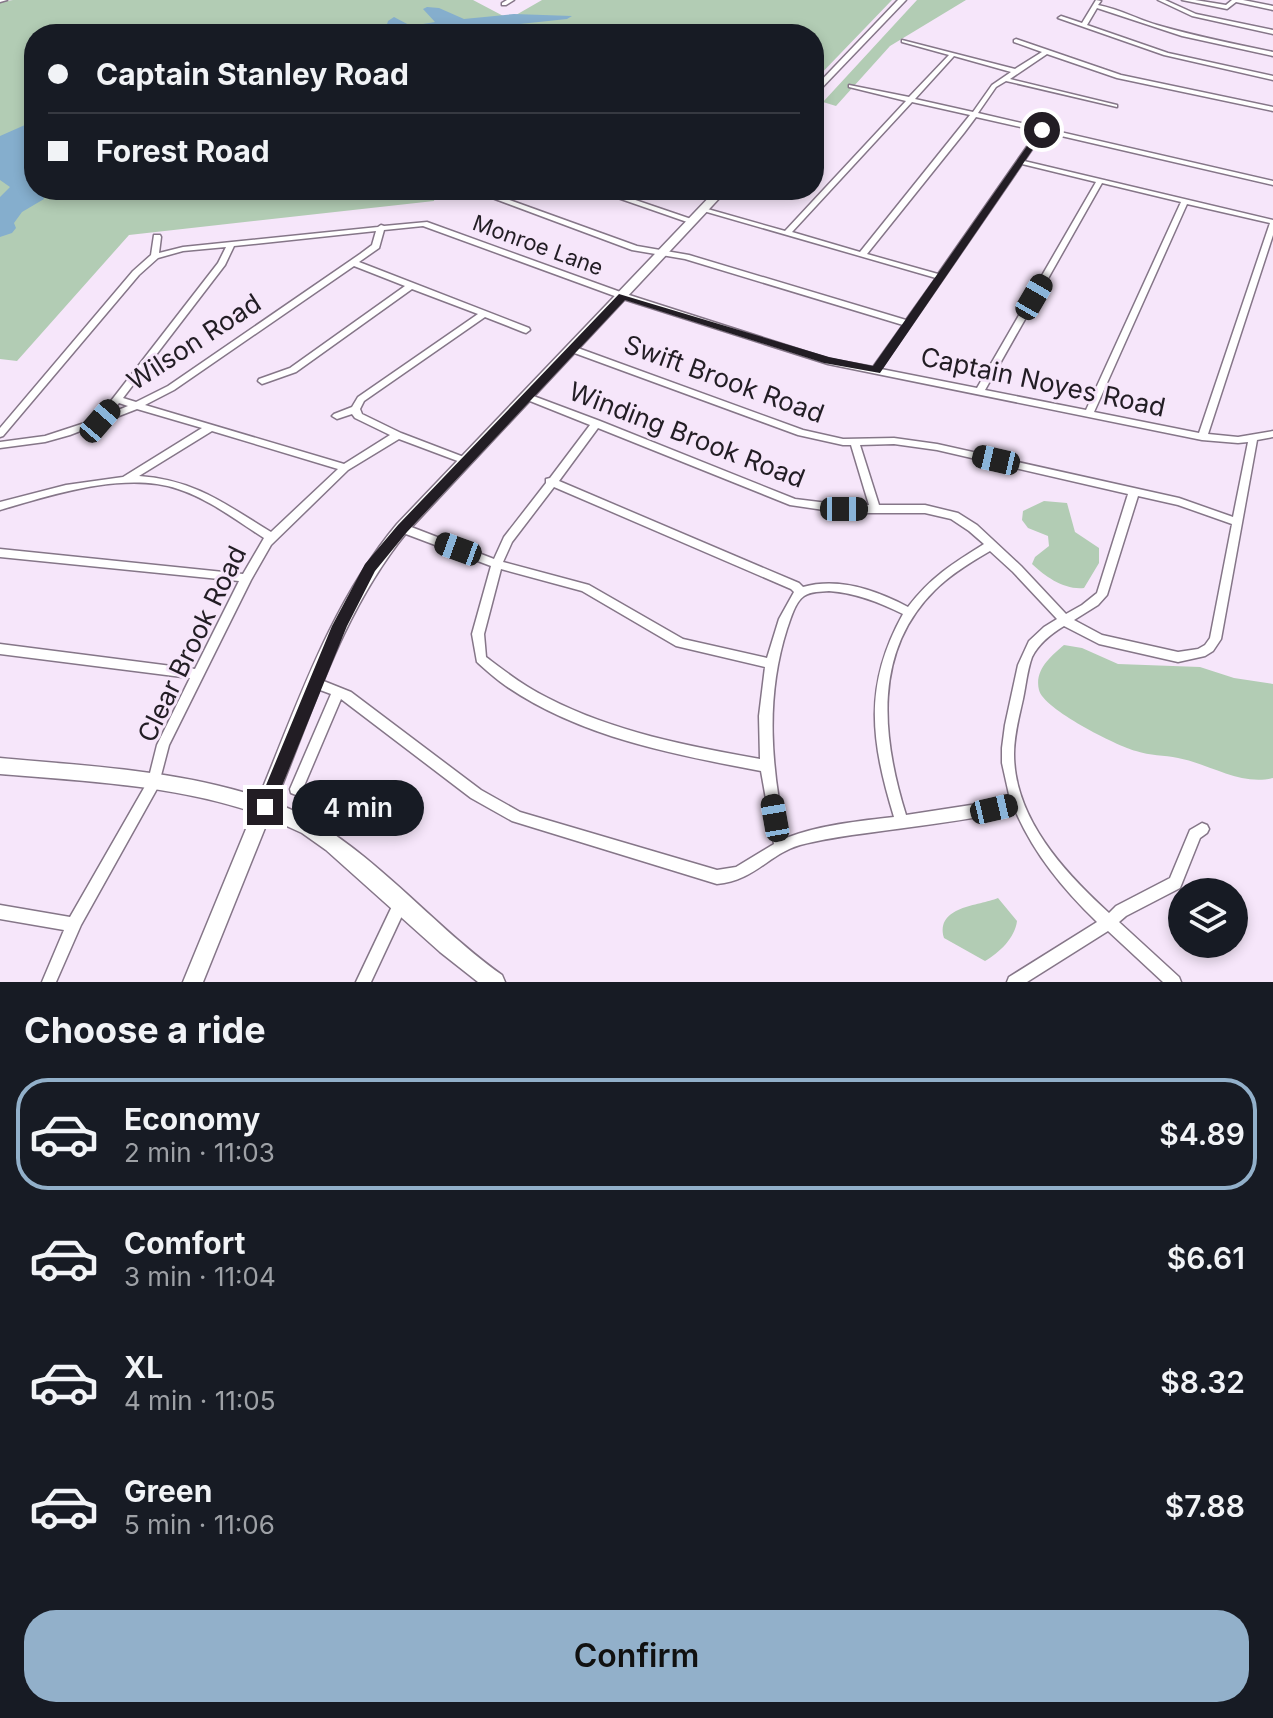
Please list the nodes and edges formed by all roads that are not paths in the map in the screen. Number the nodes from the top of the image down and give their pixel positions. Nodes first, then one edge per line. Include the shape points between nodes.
1 (902, 0) edge
2 (1107, 0) edge
3 (1161, 0) edge
4 (1185, 0) edge
5 (1235, 0) edge
6 (1097, 3) edge
7 (1272, 6) edge
8 (1118, 10) junction
9 (1061, 18) dead end
10 (1083, 26) junction
11 (1273, 32) edge
12 (904, 41) dead end
13 (1016, 41) dead end
14 (1046, 52) junction
15 (953, 54) junction
16 (1273, 54) edge
17 (1015, 71) junction
18 (1273, 78) edge
19 (1004, 79) junction
20 (824, 82) edge
21 (851, 86) dead end
22 (910, 101) junction
23 (1115, 106) dead end
24 (1273, 109) edge
25 (971, 115) junction
26 (1042, 130) junction
27 (1021, 162) junction
28 (1100, 181) junction
29 (1273, 183) edge
30 (824, 193) edge
31 (497, 200) edge
32 (632, 200) edge
33 (713, 200) edge
34 (818, 200) edge
35 (1185, 201) junction
36 (699, 215) junction
37 (1273, 223) edge
38 (381, 227) junction
39 (787, 233) junction
40 (157, 237) dead end
41 (231, 244) junction
42 (662, 254) junction
43 (862, 255) junction
44 (155, 256) junction
45 (353, 263) junction
46 (941, 277) junction
47 (411, 286) junction
48 (623, 296) junction
49 (483, 315) junction
50 (907, 323) junction
51 (526, 330) dead end
52 (572, 349) junction
53 (876, 370) junction
54 (262, 381) dead end
55 (979, 392) junction
56 (528, 397) junction
57 (119, 400) junction
58 (141, 405) junction
59 (355, 409) junction
60 (1088, 415) junction
61 (337, 416) dead end
62 (100, 421) junction
63 (597, 423) junction
64 (210, 428) junction
65 (0, 434) edge
66 (1273, 434) edge
67 (398, 435) junction
68 (1202, 437) junction
69 (1253, 438) junction
70 (1224, 441) junction
71 (855, 443) junction
72 (0, 445) edge
73 (1251, 458) junction
74 (466, 461) junction
75 (345, 468) junction
76 (123, 481) junction
77 (550, 481) junction
78 (1134, 492) junction
79 (0, 506) edge
80 (875, 509) junction
81 (1237, 522) junction
82 (402, 528) junction
83 (272, 538) junction
84 (991, 545) junction
85 (0, 553) edge
86 (497, 564) junction
87 (246, 578) junction
88 (801, 592) junction
89 (910, 613) junction
90 (1065, 621) junction
91 (0, 649) edge
92 (772, 664) junction
93 (198, 674) junction
94 (316, 683) junction
95 (338, 691) junction
96 (0, 766) edge
97 (766, 766) junction
98 (154, 783) junction
99 (296, 789) dead end
100 (1017, 804) junction
101 (265, 807) junction
102 (902, 823) junction
103 (1202, 829) dead end
104 (781, 847) junction
105 (400, 905) junction
106 (0, 912) edge
107 (1108, 923) junction
108 (73, 925) junction
109 (49, 982) edge
110 (193, 982) edge
111 (363, 982) edge
112 (495, 982) edge
113 (1014, 982) edge
114 (1174, 982) edge

1 - 20 main road
2 - 8 street
3 - 11 street via 1194,15
4 - 5 street via 1227,7
5 - 7 street
6 - 8 street
6 - 10 street
8 - 16 street via 1179,33
9 - 10 street
10 - 18 street via 1166,54
12 - 15 street
13 - 14 street
14 - 17 street
14 - 24 street via 1119,77
15 - 17 street
15 - 22 street
17 - 19 street
19 - 23 street
19 - 25 street
21 - 22 street
22 - 25 street
22 - 30 street
25 - 26 street
25 - 43 street
26 - 27 street
26 - 29 street
27 - 28 street
27 - 46 street
28 - 35 street
28 - 55 street
31 - 42 street
32 - 36 street
33 - 36 main road
34 - 39 street
35 - 37 street
35 - 60 street
36 - 39 street
36 - 42 main road
37 - 68 street
38 - 41 street, Monroe Lane
38 - 45 street, Wilson Road via 376,246
38 - 48 street, Monroe Lane via 424,224
39 - 43 street
40 - 44 street
41 - 44 street, Monroe Lane
41 - 57 street
42 - 48 main road
42 - 50 street
43 - 46 street
44 - 65 street
45 - 47 street
45 - 58 street, Wilson Road
46 - 50 street
47 - 49 street
47 - 54 street via 293,370
48 - 52 main road
48 - 53 street, Captain Noyes Road via 828,361
49 - 51 street
49 - 59 street via 361,399
50 - 53 street
52 - 56 main road
52 - 71 street, Swift Brook Road via 801,433
53 - 55 street, Captain Noyes Road
55 - 60 street, Captain Noyes Road
56 - 63 street, Winding Brook Road
56 - 74 main road
57 - 58 street
57 - 62 street
58 - 62 street, Wilson Road
58 - 64 street
59 - 61 street
59 - 67 street via 358,416
60 - 68 street, Captain Noyes Road
62 - 72 street, Wilson Road
63 - 77 street
63 - 80 street, Winding Brook Road via 794,502
64 - 75 street
64 - 76 street
66 - 69 street, Captain Noyes Road
67 - 74 street
67 - 75 street, Clear Brook Road
68 - 70 street, Captain Noyes Road
69 - 70 street, Captain Noyes Road
69 - 73 street, Winding Brook Road
70 - 73 street
71 - 78 street, Swift Brook Road via 923,445
71 - 80 street
73 - 81 street, Winding Brook Road
74 - 82 main road
75 - 83 street, Clear Brook Road
76 - 79 street
76 - 83 street via 182,487
77 - 86 street
77 - 88 street
78 - 81 street, Swift Brook Road
78 - 90 street via 1102,595 1092,607
80 - 84 street, Winding Brook Road via 911,507 943,513 963,521
81 - 90 street, Winding Brook Road via 1215,639 1201,653 1178,657 1099,639
82 - 86 street
82 - 94 main road via 359,584
83 - 87 street, Clear Brook Road
84 - 89 street via 939,581
84 - 90 street, Winding Brook Road
85 - 87 street
86 - 92 street via 600,594 680,643
86 - 97 street via 478,634 481,659 495,672 590,722
87 - 93 street, Clear Brook Road
88 - 89 street via 853,590
88 - 92 street via 784,623
89 - 102 street via 885,667 880,721 884,765
90 - 100 street via 1033,643 1026,658 1007,761
91 - 93 street
92 - 97 street via 764,708
93 - 98 street, Clear Brook Road via 163,745
94 - 95 street
94 - 101 main road
95 - 99 street
95 - 104 street via 476,794 517,817 717,877 738,874
96 - 98 main road
97 - 104 street
98 - 101 main road
98 - 108 street, Clear Brook Road
100 - 102 street
100 - 107 street via 1054,866
101 - 105 main road via 327,840
101 - 110 main road
102 - 104 street
103 - 107 street via 1195,834 1175,883
105 - 111 street
105 - 112 main road
106 - 108 street
107 - 113 street
107 - 114 street
108 - 109 street, Clear Brook Road

